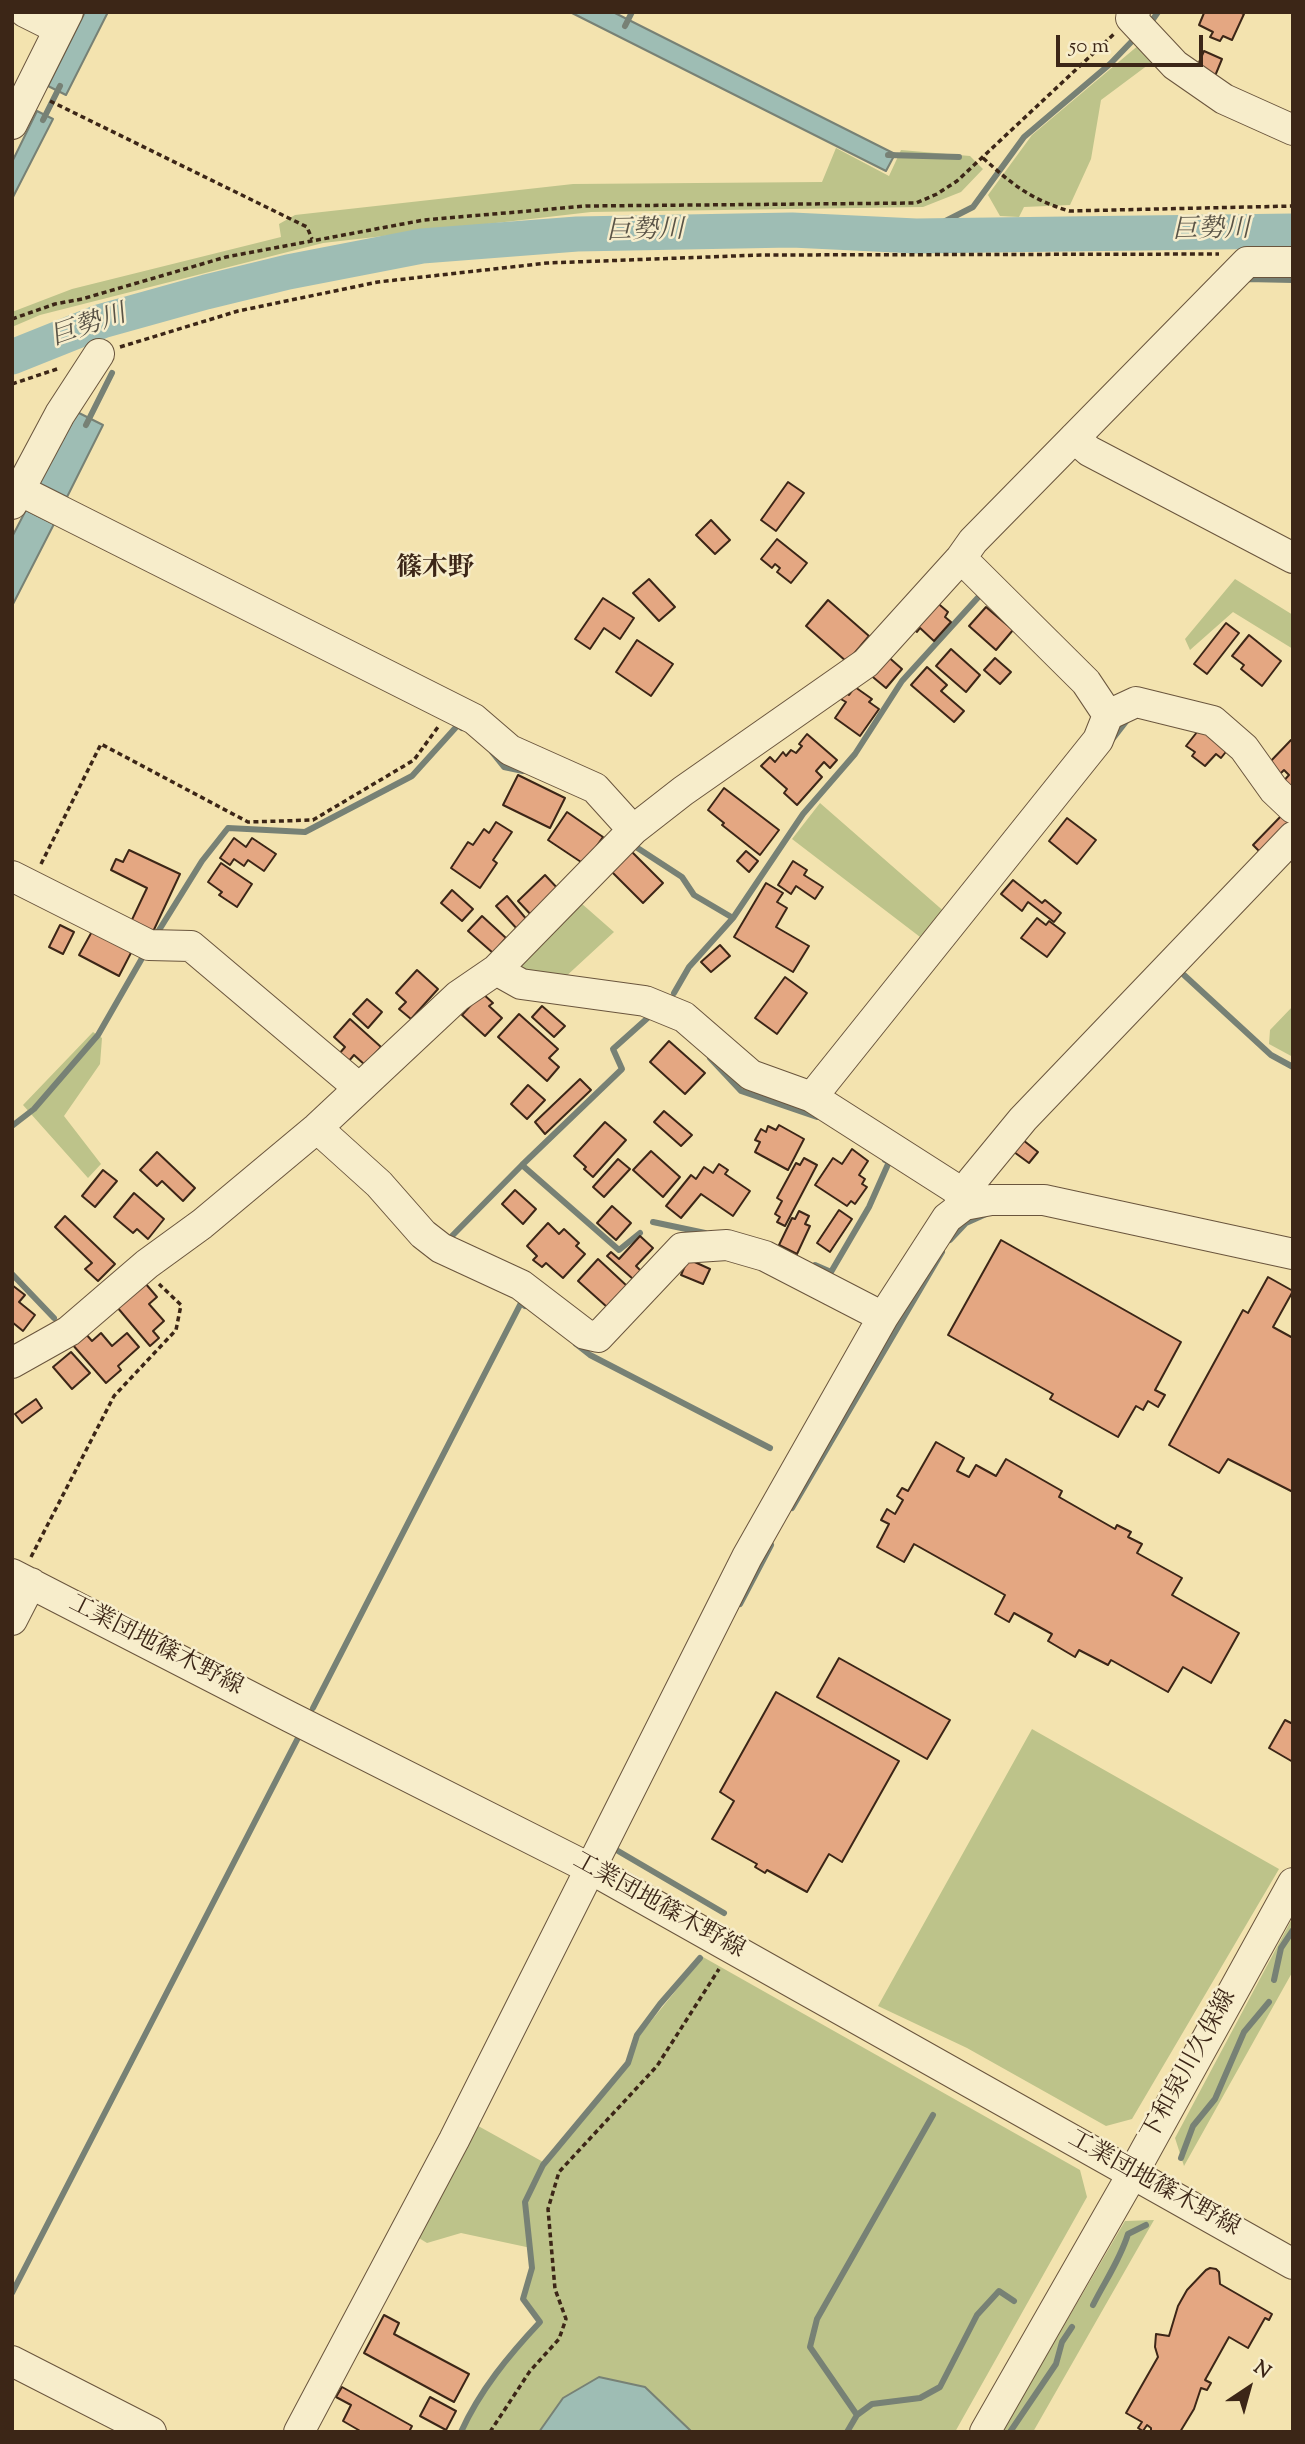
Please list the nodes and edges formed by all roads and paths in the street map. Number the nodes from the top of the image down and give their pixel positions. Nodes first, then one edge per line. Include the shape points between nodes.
1 (25, 12) edge
2 (1133, 15) edge
3 (64, 21) edge
4 (57, 104) dead end
5 (12, 124) edge
6 (1293, 130) edge
7 (984, 158) junction
8 (1293, 206) edge
9 (312, 239) junction
10 (1247, 262) junction
11 (1293, 262) edge
12 (12, 319) edge
13 (99, 354) joint
14 (62, 367) dead end
15 (12, 384) edge
16 (1074, 438) junction
17 (16, 497) edge
18 (961, 558) junction
19 (1293, 558) edge
20 (453, 708) junction
21 (1108, 715) junction
22 (1293, 808) edge
23 (633, 830) junction
24 (1293, 837) edge
25 (21, 880) edge
26 (496, 970) junction
27 (359, 1088) junction
28 (813, 1097) junction
29 (317, 1128) junction
30 (964, 1205) junction
31 (1293, 1254) edge
32 (156, 1282) dead end
33 (883, 1317) junction
34 (12, 1363) edge
35 (21, 1578) edge
36 (12, 1620) edge
37 (589, 1868) junction
38 (1293, 1883) edge
39 (732, 1948) junction
40 (1133, 2173) junction
41 (1293, 2263) edge
42 (12, 2361) edge
43 (151, 2432) edge
44 (299, 2432) edge
45 (490, 2432) edge
46 (985, 2432) edge

1 - 3 street
2 - 6 street via 1175,65 1224,99
2 - 7 path
3 - 5 street
4 - 9 path via 307,227
7 - 8 path via 1039,201 1069,211
7 - 9 path via 957,181 916,203 586,206 424,220
9 - 12 path via 226,257
10 - 11 street
10 - 13 path via 1229,254 1146,254 761,255 547,263 378,282 289,300
10 - 16 street
13 - 17 street via 60,414
14 - 15 path
16 - 18 street
16 - 19 street via 1089,451
17 - 20 street
18 - 21 street via 1086,682
18 - 23 street via 866,663
20 - 23 street via 474,719 510,750 595,788
20 - 25 path via 414,760 313,820 248,822 101,744
21 - 22 street via 1136,702 1213,721 1244,748
21 - 28 street via 1098,740
23 - 26 street
24 - 30 street via 1023,1119 972,1181
25 - 27 street via 149,945 191,946
26 - 27 street via 458,996
26 - 28 street via 521,984 645,1001 684,1017 751,1075
27 - 29 street
28 - 30 street via 956,1189
29 - 33 street via 441,1248 521,1285 585,1334 598,1337 682,1248 727,1245 765,1256
29 - 34 street via 69,1331
30 - 31 street via 1044,1200
30 - 33 street via 947,1218
32 - 35 path via 181,1305 176,1330 114,1396
33 - 37 street via 747,1557
35 - 36 street
35 - 37 street, 工業団地篠木野線
37 - 39 street, 工業団地篠木野線
37 - 44 street via 454,2140
38 - 40 street, 下和泉川久保線
39 - 40 street, 工業団地篠木野線
39 - 45 path via 657,2066 559,2172 548,2209 555,2289 566,2319 559,2339 530,2371
40 - 41 street, 工業団地篠木野線
40 - 46 street, 下和泉川久保線
42 - 43 street

